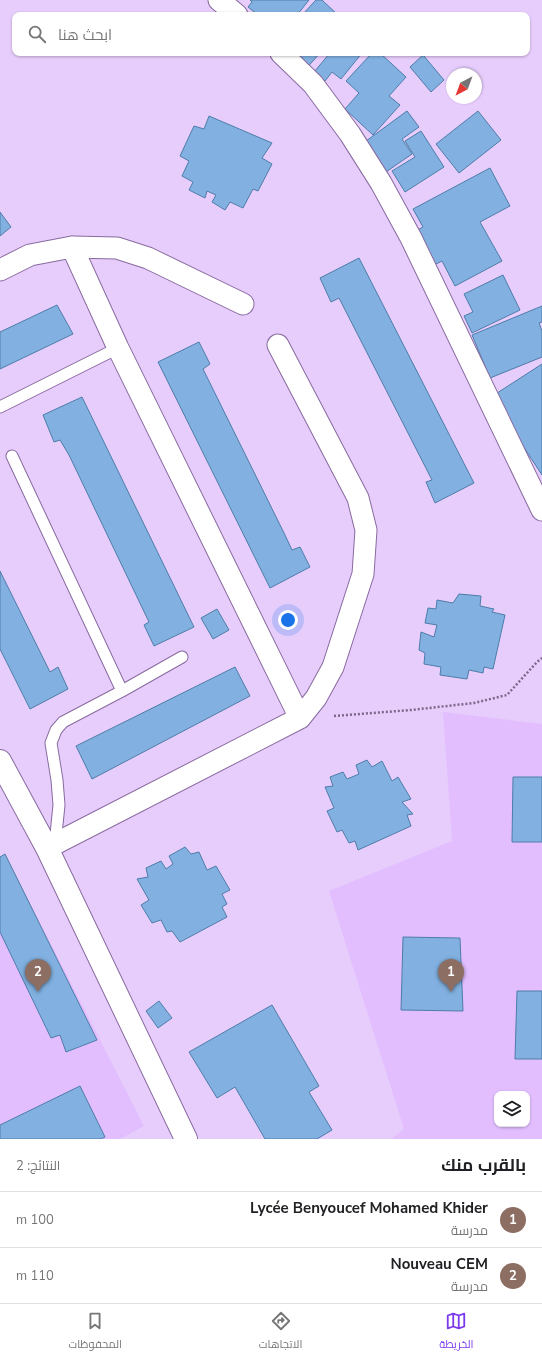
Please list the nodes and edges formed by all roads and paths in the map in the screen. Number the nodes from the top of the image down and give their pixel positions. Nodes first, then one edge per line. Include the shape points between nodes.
1 (219, 0) edge
2 (233, 12) edge
3 (284, 56) edge
4 (72, 247) junction
5 (0, 270) edge
6 (243, 304) dead end
7 (278, 345) dead end
8 (118, 348) junction
9 (0, 407) edge
10 (12, 456) dead end
11 (542, 510) edge
12 (182, 658) dead end
13 (542, 658) edge
14 (122, 691) junction
15 (300, 718) junction
16 (0, 764) edge
17 (51, 846) junction
18 (186, 1139) edge

1 - 2 street
3 - 11 street via 314,84 350,134 381,184 414,245
4 - 5 street via 30,255
4 - 6 street via 117,248 148,258
4 - 8 street
7 - 15 street via 358,498 366,530 363,574 333,667 316,698
8 - 9 lane
8 - 15 street
10 - 14 lane
12 - 14 lane
13 - 15 path via 507,695 474,703
14 - 17 lane via 63,722 56,730 51,743 59,805
15 - 17 street
16 - 17 street
17 - 18 street

